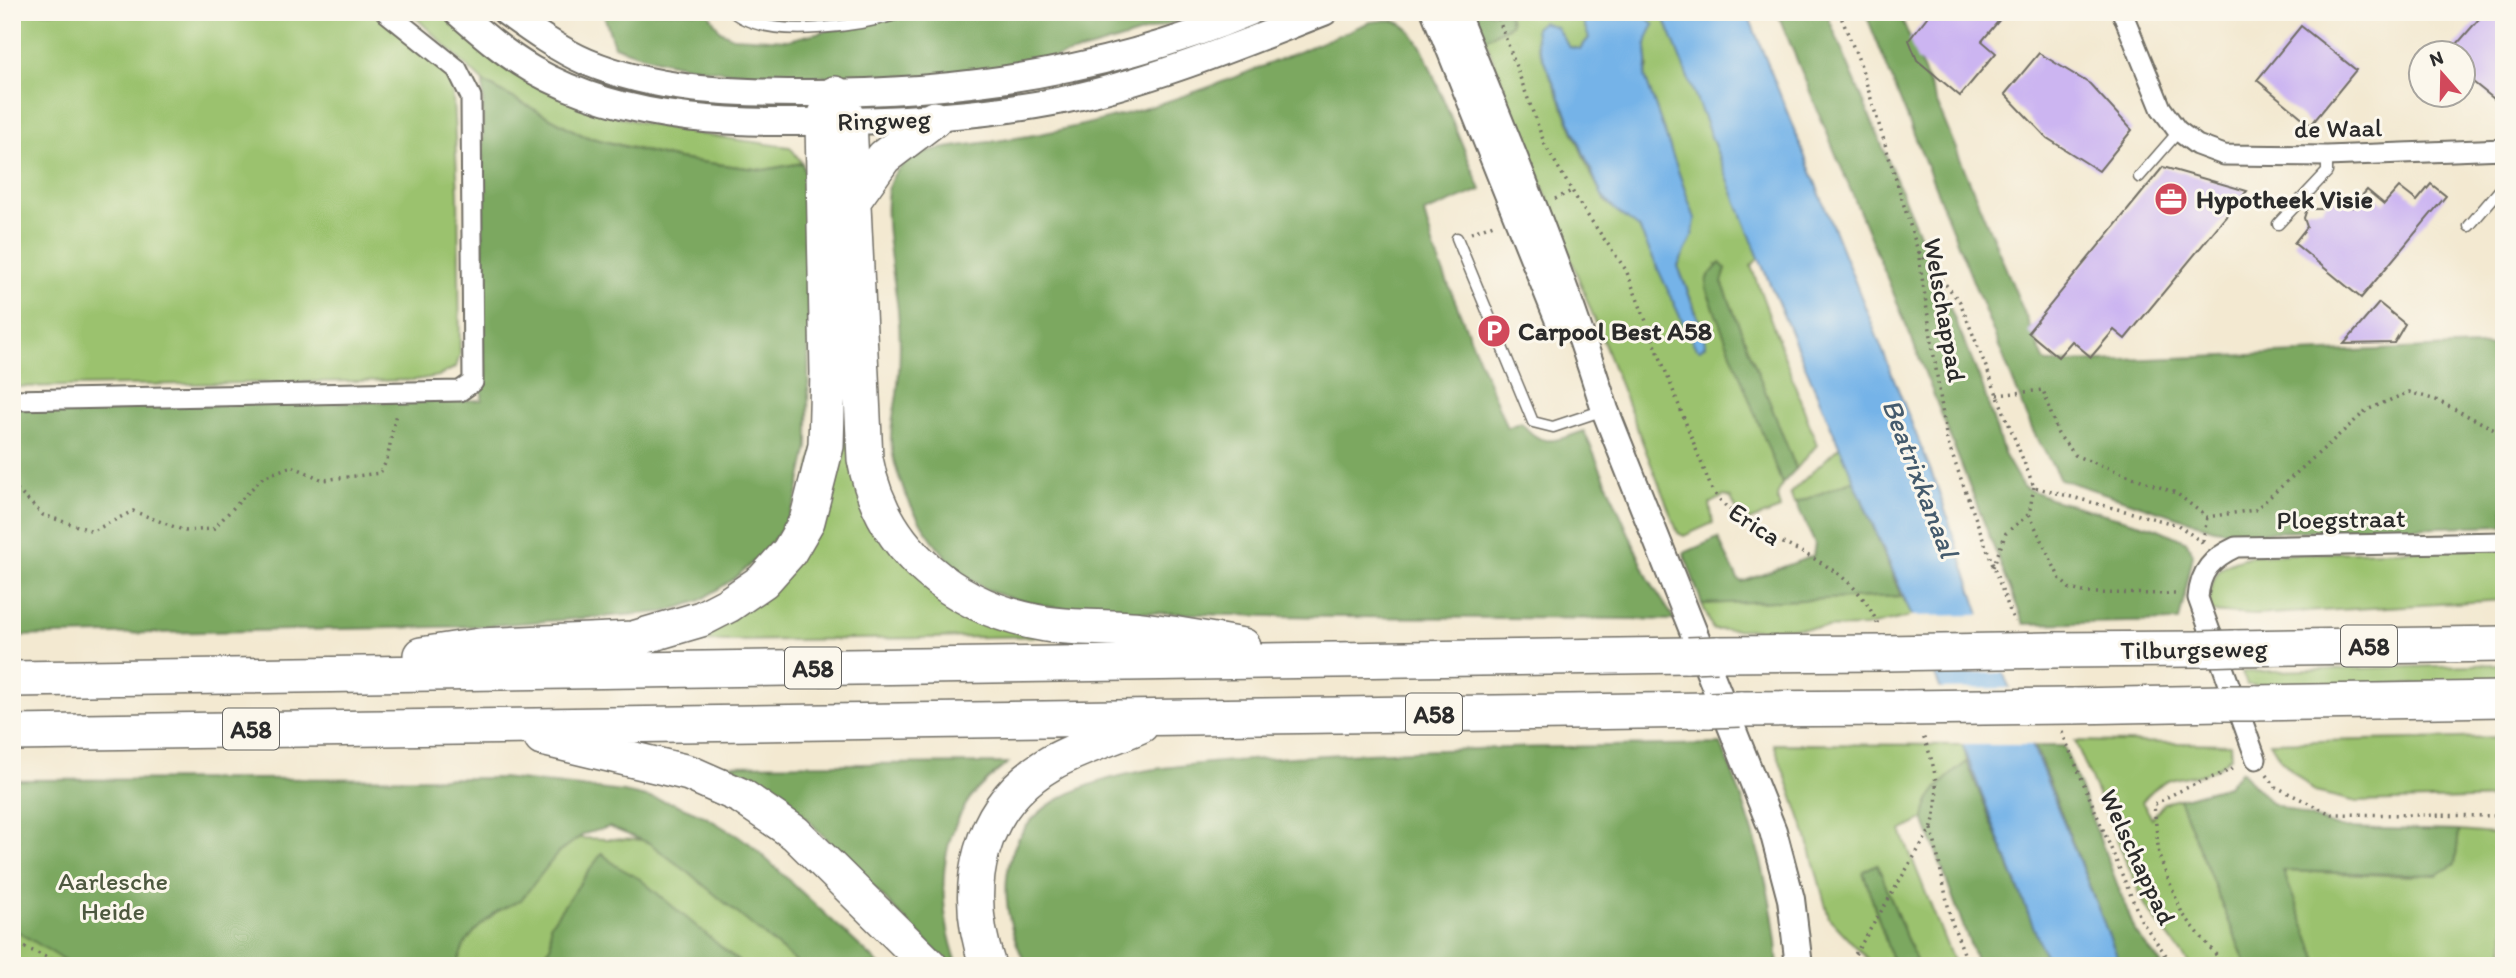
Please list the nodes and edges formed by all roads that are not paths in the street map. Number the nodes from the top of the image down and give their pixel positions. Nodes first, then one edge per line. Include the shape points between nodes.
1 (386, 12) edge
2 (457, 12) edge
3 (506, 12) edge
4 (733, 12) edge
5 (906, 12) edge
6 (1250, 12) edge
7 (1324, 12) edge
8 (1435, 12) edge
9 (1455, 12) edge
10 (2122, 12) edge
11 (835, 112) junction
12 (934, 119) junction
13 (2179, 131) junction
14 (2504, 149) edge
15 (2327, 156) junction
16 (2139, 177) dead end
17 (2504, 185) edge
18 (852, 202) junction
19 (2278, 224) dead end
20 (2469, 226) dead end
21 (1457, 238) dead end
22 (12, 400) edge
23 (1605, 410) junction
24 (2504, 542) edge
25 (2504, 644) edge
26 (1340, 661) junction
27 (286, 675) junction
28 (12, 679) edge
29 (2504, 699) edge
30 (1157, 718) junction
31 (491, 726) junction
32 (12, 733) edge
33 (2256, 759) road end
34 (930, 966) edge
35 (988, 966) edge
36 (1800, 966) edge

1 - 22 street via 457,69 471,97 473,382 460,391
2 - 11 main road, Ringweg via 492,43 534,70 621,104 726,122
3 - 11 main road, Ringweg via 587,62 668,86 757,93
4 - 5 lane via 770,25 835,28
6 - 11 main road, Ringweg via 1153,48
7 - 12 main road, Ringweg via 1136,80 1064,100
8 - 23 main road via 1568,345
9 - 23 main road via 1536,209
10 - 13 street, de Waal via 2161,108
11 - 12 main road, Ringweg
11 - 18 highway, A58
11 - 27 highway, A58 via 826,446 807,521 789,552 763,581 701,619 633,639 480,646
12 - 18 highway via 884,157
13 - 15 street, de Waal via 2197,145 2224,155
13 - 16 lane
14 - 15 street, de Waal
15 - 19 lane via 2327,172
17 - 20 lane
18 - 26 highway, A58 via 868,478 886,519 920,565 979,606 1023,619 1140,629
21 - 23 lane via 1533,422 1553,427
23 - 36 main road via 1773,831 1791,899
24 - 33 street, Ploegstraat via 2236,547 2212,561 2194,591
25 - 26 highway, Tilburgseweg / A58, bridge via 2050,650 1877,645 1702,655
26 - 27 highway, A58
27 - 28 highway, A58
29 - 30 highway, Tilburgseweg / A58, bridge via 1905,713 1725,709
30 - 31 highway, A58
30 - 35 highway, A58 via 1052,763 1006,802 984,845 974,887 977,927
31 - 32 highway, A58
31 - 34 highway, A58 via 688,773 741,796 795,833

